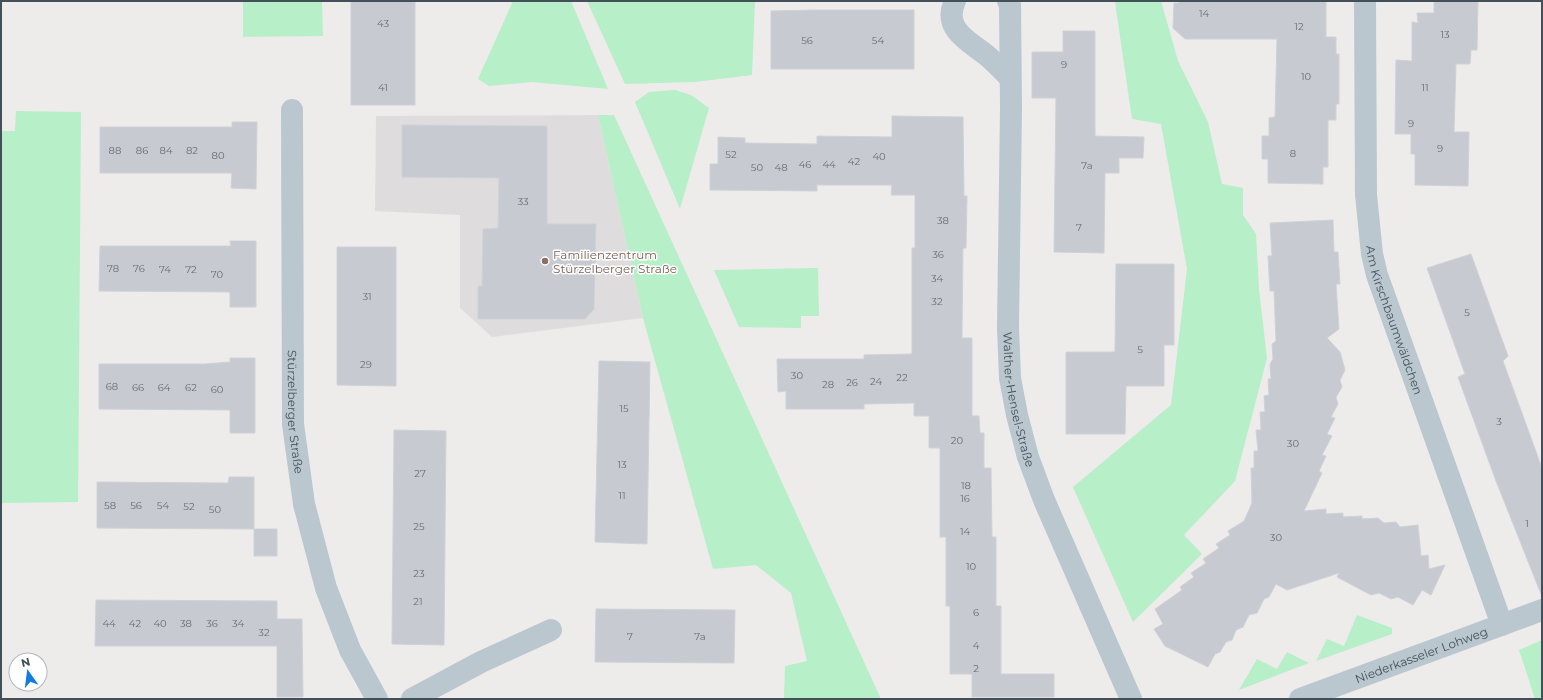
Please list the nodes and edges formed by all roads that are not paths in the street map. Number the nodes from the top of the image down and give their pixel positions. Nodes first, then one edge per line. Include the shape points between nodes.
1 (955, 1) edge
2 (1008, 1) edge
3 (1365, 1) edge
4 (1010, 78) junction
5 (292, 110) dead end
6 (1542, 610) edge
7 (1502, 625) junction
8 (551, 630) dead end
9 (377, 699) edge
10 (412, 699) edge
11 (1131, 699) edge
12 (1300, 699) edge

1 - 4 street via 952,15 954,28
2 - 4 street, Walther-Hensel-Straße
3 - 7 street, Am Kirschbaumwäldchen via 1366,195 1372,254 1382,289
4 - 11 street, Walther-Hensel-Straße via 1008,328 1010,378 1017,415 1028,457 1044,500
5 - 9 street, Stürzelberger Straße via 293,424 304,504 326,588 350,650
6 - 7 street, Niederkasseler Lohweg
7 - 12 street, Niederkasseler Lohweg
8 - 10 street via 481,662

